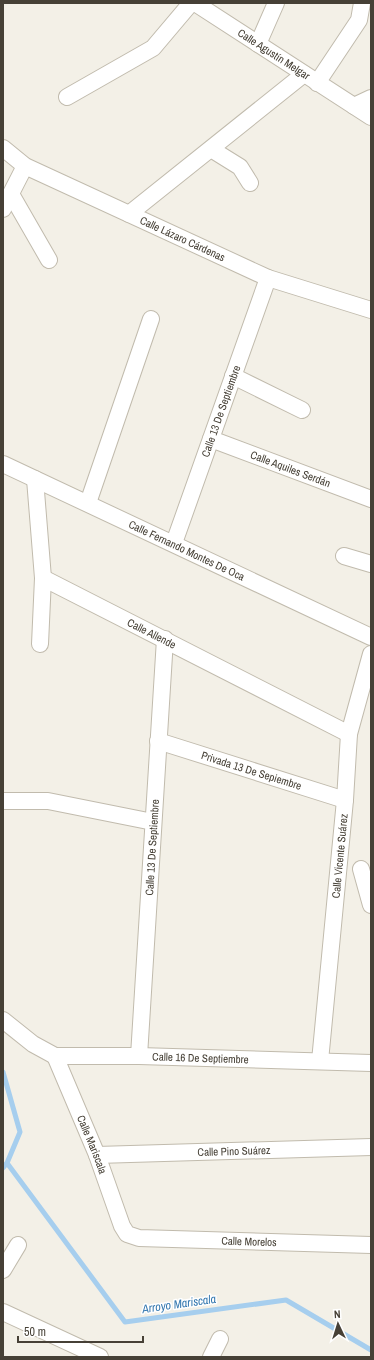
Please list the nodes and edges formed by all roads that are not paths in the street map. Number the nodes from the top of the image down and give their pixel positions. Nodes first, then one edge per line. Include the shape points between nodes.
1 (191, 3) edge
2 (195, 3) edge
3 (276, 3) edge
4 (362, 3) edge
5 (258, 44) junction
6 (304, 74) junction
7 (318, 83) junction
8 (66, 97) dead end
9 (371, 98) edge
10 (354, 106) junction
11 (371, 118) edge
12 (3, 148) edge
13 (211, 148) junction
14 (25, 166) junction
15 (250, 183) dead end
16 (11, 194) junction
17 (3, 209) edge
18 (129, 214) junction
19 (50, 260) dead end
20 (268, 278) junction
21 (371, 310) edge
22 (151, 319) dead end
23 (233, 376) junction
24 (302, 410) dead end
25 (211, 439) junction
26 (3, 464) edge
27 (35, 479) junction
28 (371, 499) edge
29 (88, 504) junction
30 (174, 543) junction
31 (344, 556) dead end
32 (371, 564) edge
33 (43, 578) junction
34 (371, 637) edge
35 (165, 640) junction
36 (40, 644) dead end
37 (371, 654) edge
38 (348, 734) junction
39 (158, 741) junction
40 (345, 800) junction
41 (3, 801) edge
42 (153, 822) junction
43 (338, 869) junction
44 (366, 869) edge
45 (371, 906) edge
46 (3, 1020) edge
47 (55, 1056) junction
48 (139, 1056) junction
49 (320, 1061) junction
50 (371, 1063) edge
51 (371, 1147) edge
52 (97, 1155) junction
53 (127, 1234) joint
54 (18, 1245) dead end
55 (371, 1245) edge
56 (3, 1270) edge
57 (3, 1312) edge
58 (220, 1339) dead end
59 (100, 1357) edge
60 (212, 1357) edge

1 - 8 street via 153,48
2 - 5 street, Calle Agustín Melgar
3 - 5 street
4 - 7 street via 359,20
5 - 6 street, Calle Agustín Melgar
6 - 7 street, Calle Agustín Melgar
6 - 13 street
7 - 10 street, Calle Agustín Melgar
9 - 10 street
10 - 11 street, Calle Agustín Melgar
12 - 14 street, Calle Lázaro Cárdenas
13 - 15 street via 240,167
13 - 18 street
14 - 16 street
14 - 18 street, Calle Lázaro Cárdenas
16 - 17 street
16 - 19 street
18 - 20 street, Calle Lázaro Cárdenas
20 - 21 street, Calle Lázaro Cárdenas
20 - 23 street, Calle 13 De Septiembre
22 - 29 street
23 - 24 street
23 - 25 street, Calle 13 De Septiembre
25 - 28 street, Calle Aquiles Serdán
25 - 30 street, Calle 13 De Septiembre
26 - 27 street, Calle Fernando Montes De Oca
27 - 29 street, Calle Fernando Montes De Oca
27 - 33 street
29 - 30 street, Calle Fernando Montes De Oca
30 - 34 street, Calle Fernando Montes De Oca
31 - 32 street
33 - 35 street, Calle Allende
33 - 36 street
35 - 38 street, Calle Allende
35 - 39 street, Calle 13 De Septiembre
37 - 38 street, Calle Vicente Suárez
38 - 40 street, Calle Vicente Suárez
39 - 40 street, Privada 13 De Sepiembre
39 - 42 street, Calle 13 De Septiembre
40 - 43 street, Calle Vicente Suárez
41 - 42 street via 48,801
42 - 48 street, Calle 13 De Septiembre
43 - 44 street
43 - 49 street, Calle Vicente Suárez
44 - 45 street
46 - 47 street, Calle 16 De Septiembre via 33,1044
47 - 48 street, Calle 16 De Septiembre
47 - 52 street, Calle Mariscala
48 - 49 street, Calle 16 De Septiembre
49 - 50 street, Calle 16 De Septiembre
51 - 52 street, Calle Pino Suárez
52 - 53 street, Calle Mariscala
53 - 55 street, Calle Morelos via 139,1238
54 - 56 street
57 - 59 street
58 - 60 street

